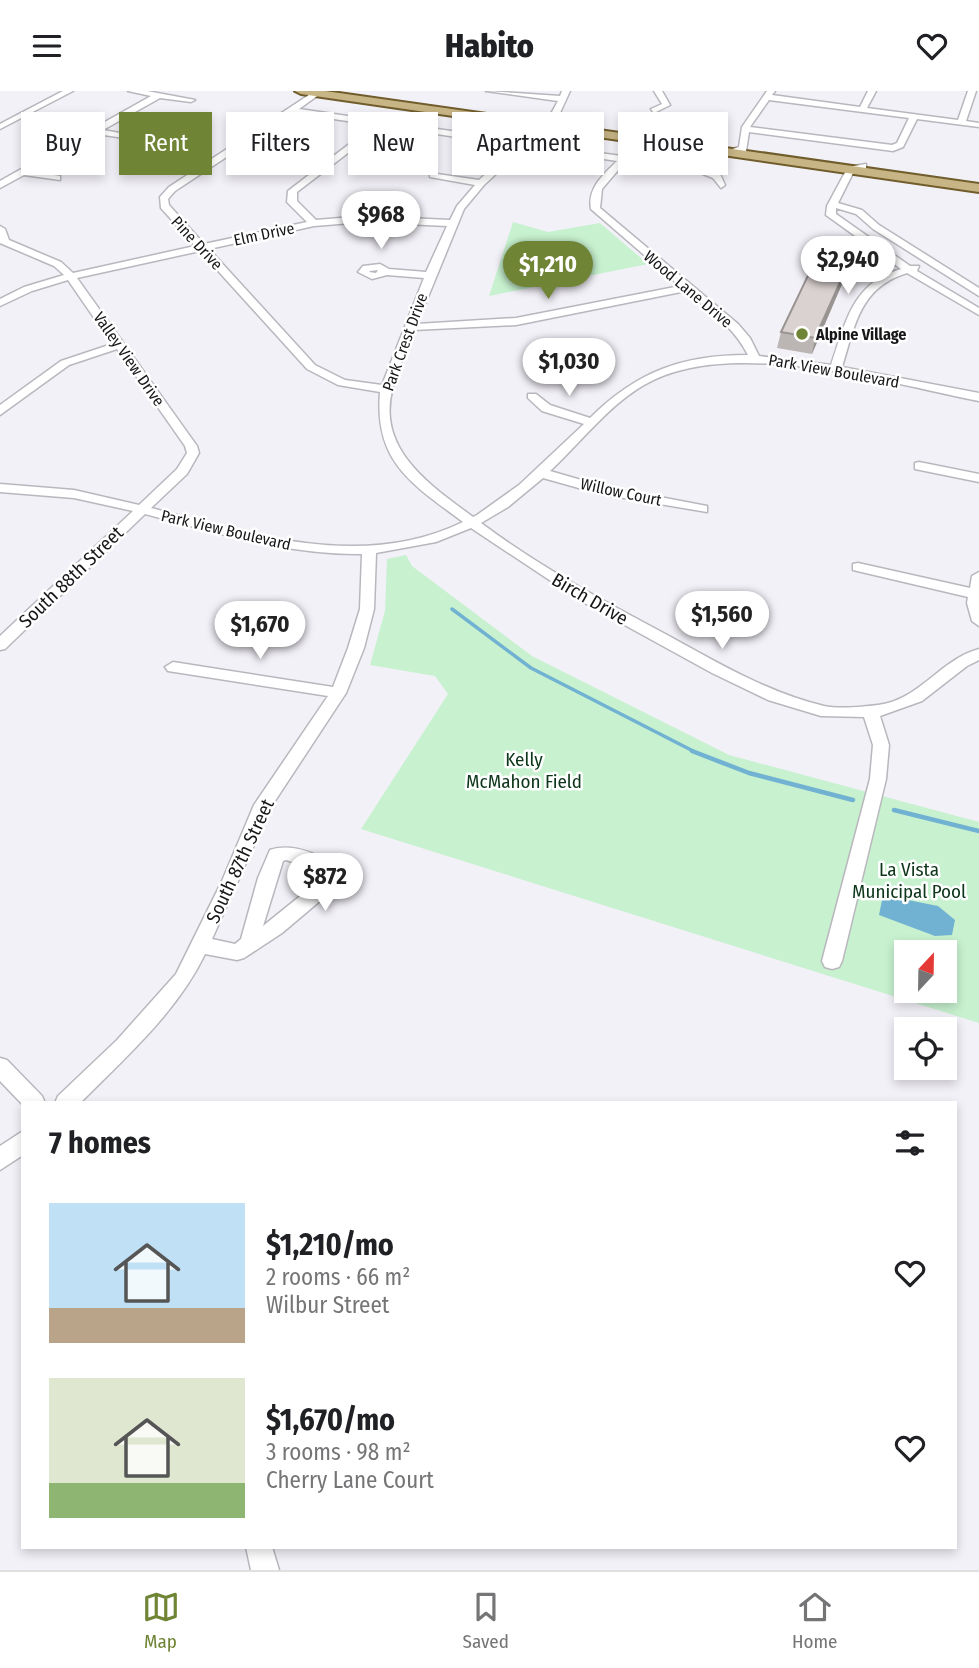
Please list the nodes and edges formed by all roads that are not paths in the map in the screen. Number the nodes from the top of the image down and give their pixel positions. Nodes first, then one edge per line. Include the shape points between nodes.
1 (69, 91) edge
2 (132, 91) edge
3 (302, 91) edge
4 (334, 91) edge
5 (490, 91) edge
6 (658, 91) edge
7 (872, 91) edge
8 (972, 91) edge
9 (319, 92) edge
10 (769, 94) edge
11 (159, 95) junction
12 (565, 95) edge
13 (191, 100) dead end
14 (291, 110) junction
15 (862, 110) junction
16 (654, 111) dead end
17 (465, 112) edge
18 (472, 112) edge
19 (557, 112) edge
20 (914, 117) junction
21 (348, 119) edge
22 (961, 123) junction
23 (979, 125) edge
24 (105, 126) edge
25 (0, 127) edge
26 (746, 129) junction
27 (604, 132) edge
28 (348, 149) edge
29 (738, 151) junction
30 (618, 165) edge
31 (857, 168) junction
32 (21, 173) edge
33 (40, 175) edge
34 (438, 175) edge
35 (490, 175) edge
36 (714, 175) edge
37 (57, 178) dead end
38 (979, 182) edge
39 (481, 183) junction
40 (0, 185) edge
41 (721, 185) dead end
42 (979, 188) edge
43 (833, 204) junction
44 (314, 223) junction
45 (452, 223) junction
46 (0, 229) edge
47 (201, 248) junction
48 (932, 263) junction
49 (908, 270) junction
50 (385, 272) dead end
51 (430, 275) junction
52 (71, 277) junction
53 (688, 287) junction
54 (979, 293) edge
55 (0, 303) edge
56 (979, 312) edge
57 (410, 327) junction
58 (119, 345) junction
59 (755, 359) junction
60 (835, 370) junction
61 (386, 389) junction
62 (532, 396) dead end
63 (979, 397) edge
64 (0, 411) edge
65 (593, 423) junction
66 (919, 465) dead end
67 (541, 473) junction
68 (979, 478) edge
69 (0, 488) edge
70 (702, 509) dead end
71 (141, 510) junction
72 (474, 524) junction
73 (369, 550) junction
74 (858, 568) dead end
75 (979, 576) edge
76 (975, 594) junction
77 (979, 621) edge
78 (0, 645) edge
79 (979, 653) edge
80 (173, 667) dead end
81 (338, 693) junction
82 (871, 712) junction
83 (250, 944) junction
84 (200, 945) junction
85 (832, 961) dead end
86 (0, 1067) edge
87 (33, 1101) edge
88 (67, 1101) edge
89 (21, 1143) edge
90 (0, 1160) edge
91 (260, 1549) edge
92 (265, 1570) edge

1 - 25 street
2 - 11 street
3 - 9 main road
4 - 18 main road
5 - 12 street
6 - 16 street via 666,104
7 - 15 street
8 - 22 street
9 - 14 street, Pine Drive
9 - 17 main road
10 - 15 street
10 - 26 street
11 - 13 street
11 - 24 street
12 - 19 street
14 - 21 street
14 - 47 street, Pine Drive via 165,195 166,209
15 - 20 street
20 - 22 street
20 - 26 street via 896,147
22 - 23 street
26 - 29 street
27 - 29 main road
28 - 44 street via 293,191 292,202
29 - 31 main road
30 - 53 street, Wood Lane Drive via 597,190 595,207
31 - 38 main road
31 - 42 main road
31 - 43 street
32 - 40 street
33 - 37 street
34 - 39 street
35 - 39 street, Park Crest Drive
36 - 41 street
39 - 45 street, Park Crest Drive
43 - 48 street via 862,214
43 - 49 street via 832,217
44 - 45 street, Elm Drive via 373,219
44 - 47 street, Elm Drive
45 - 51 street, Park Crest Drive
46 - 52 street, Valley View Drive via 5,243 52,259
47 - 52 street, Elm Drive
47 - 61 street, Pine Drive via 311,367 335,381
48 - 49 street
48 - 54 street
49 - 56 street
49 - 60 street via 871,287
50 - 51 street
51 - 57 street, Park Crest Drive
52 - 55 street, Elm Drive via 28,289
52 - 58 street, Valley View Drive
53 - 57 street via 505,325
53 - 59 street, Wood Lane Drive via 745,338
57 - 61 street, Park Crest Drive
58 - 64 street via 65,363
58 - 71 street, Valley View Drive via 192,449 187,466
59 - 60 street, Park View Boulevard
59 - 65 street, Park View Boulevard via 707,361 654,375 628,390
60 - 63 street, Park View Boulevard
61 - 72 street, Park Crest Drive via 384,417 389,442 401,462 423,486
62 - 65 street via 546,408
65 - 67 street, Park View Boulevard
66 - 68 street
67 - 70 street, Willow Court
67 - 72 street, Park View Boulevard
69 - 71 street, Park View Boulevard via 86,496
71 - 73 street, Park View Boulevard via 266,542
71 - 78 street, South 88th Street
72 - 73 street, Park View Boulevard via 424,541
72 - 82 street, Birch Drive via 586,598 756,688 817,711
73 - 81 street, South 87th Street via 367,609
74 - 76 street
75 - 76 street
76 - 77 street
79 - 82 street, Birch Drive via 916,697
80 - 81 street
81 - 84 street, South 87th Street via 263,805
82 - 85 street via 881,745 878,779
83 - 83 street via 331,884 334,873 286,853 276,855
83 - 84 street via 237,952
84 - 88 street, South 87th Street via 183,980
86 - 87 street
89 - 90 street
91 - 92 street

